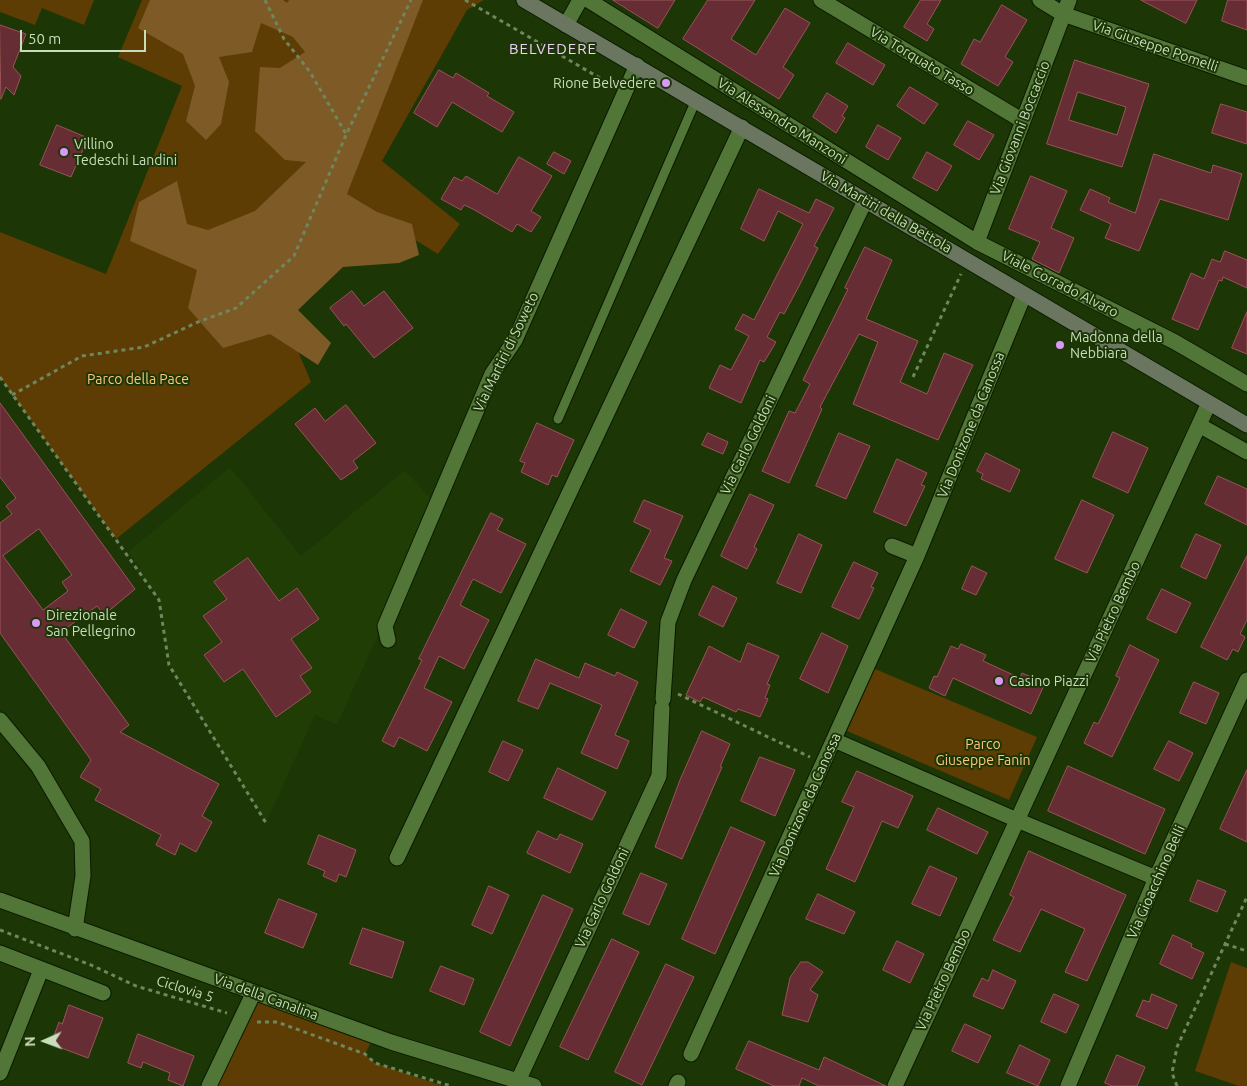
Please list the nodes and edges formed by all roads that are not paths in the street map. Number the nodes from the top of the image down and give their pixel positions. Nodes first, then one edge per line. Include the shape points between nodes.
1 (524, 0) edge
2 (580, 0) edge
3 (588, 0) edge
4 (820, 0) edge
5 (1040, 0) edge
6 (1066, 7) edge
7 (566, 25) junction
8 (632, 63) junction
9 (1247, 78) edge
10 (696, 100) junction
11 (1023, 121) junction
12 (742, 127) junction
13 (865, 200) junction
14 (977, 242) junction
15 (1024, 295) junction
16 (1247, 384) edge
17 (1209, 403) junction
18 (558, 418) dead end
19 (1199, 424) junction
20 (1247, 425) edge
21 (1247, 452) edge
22 (892, 546) dead end
23 (918, 556) junction
24 (388, 640) dead end
25 (1247, 680) edge
26 (0, 720) edge
27 (834, 740) junction
28 (1017, 820) junction
29 (397, 858) dead end
30 (1156, 878) junction
31 (0, 900) edge
32 (75, 928) junction
33 (0, 953) edge
34 (41, 970) junction
35 (254, 992) junction
36 (103, 994) dead end
37 (691, 1054) dead end
38 (0, 1073) edge
39 (518, 1081) junction
40 (209, 1086) edge
41 (534, 1086) edge
42 (895, 1086) edge
43 (1068, 1086) edge

1 - 7 main road, Via Martiri della Bettola
2 - 7 street
3 - 14 street, Via Alessandro Manzoni
4 - 11 street, Via Torquato Tasso
5 - 6 street, Via Giuseppe Pomelli
6 - 9 street, Via Giuseppe Pomelli
6 - 11 street, Via Giovanni Boccaccio
7 - 8 main road, Via Martiri della Bettola
8 - 10 main road, Via Martiri della Bettola
8 - 24 street, Via Martiri di Soweto via 515,340 492,374 385,626
10 - 12 main road, Via Martiri della Bettola
10 - 18 lane
11 - 14 street, Via Giovanni Boccaccio
12 - 13 main road, Via Martiri della Bettola
12 - 29 street
13 - 15 main road, Via Martiri della Bettola
13 - 39 street, Via Carlo Goldoni via 684,580 668,622 659,776
14 - 16 street, Viale Corrado Alvaro via 1175,342
15 - 17 main road, Via Martiri della Bettola
15 - 23 street, Via Donizone da Canossa
17 - 19 street, Via Pietro Bembo
17 - 20 main road, Via Martiri della Bettola
19 - 21 street
19 - 28 street, Via Pietro Bembo
22 - 23 street
23 - 27 street, Via Donizone da Canossa
25 - 30 street, Via Gioacchino Belli
26 - 32 street via 38,766 82,841 83,876
27 - 28 street
27 - 37 street, Via Donizone da Canossa
28 - 30 street
28 - 42 street, Via Pietro Bembo
30 - 43 street, Via Gioacchino Belli
31 - 32 street, Via della Canalina
32 - 35 street, Via della Canalina
33 - 34 street
34 - 36 street
34 - 38 street
35 - 39 street, Via della Canalina via 391,1042
35 - 40 street
39 - 41 street, Via della Canalina

